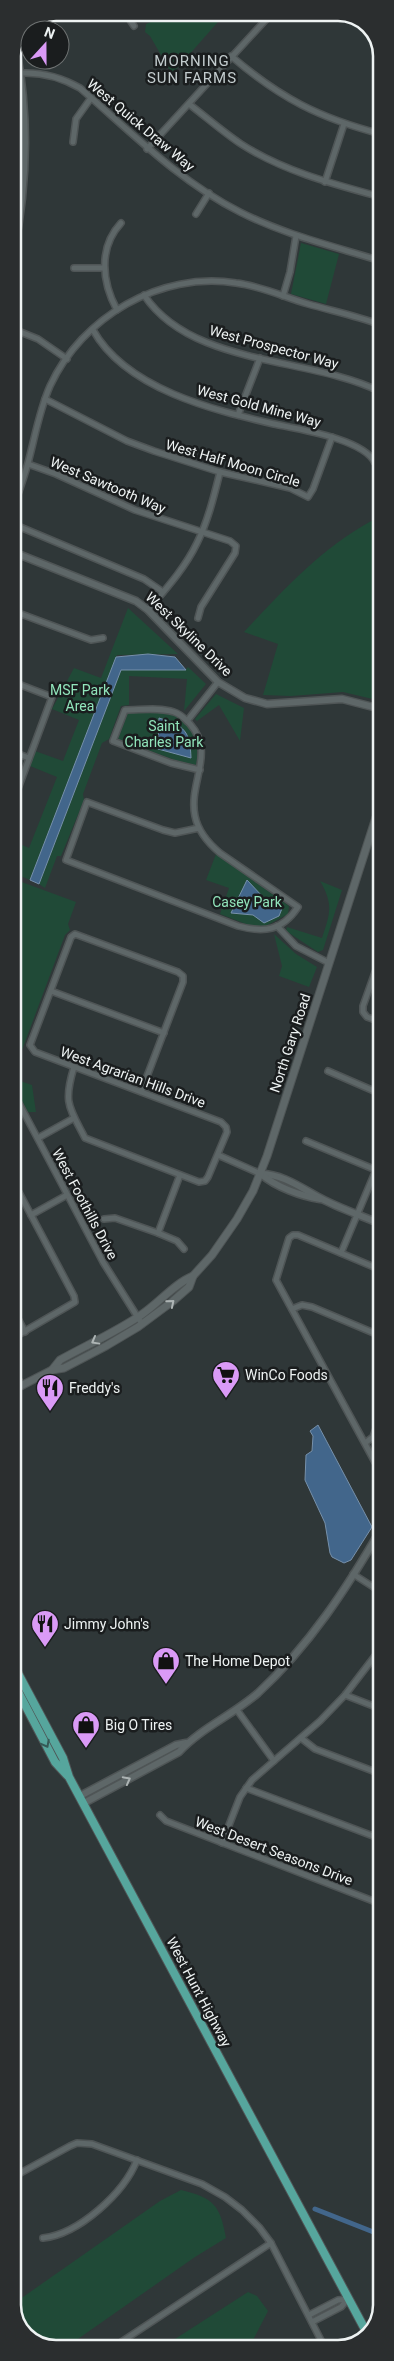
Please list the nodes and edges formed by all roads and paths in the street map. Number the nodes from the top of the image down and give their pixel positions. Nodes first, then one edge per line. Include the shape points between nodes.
1 (131, 21) edge
2 (264, 21) edge
3 (134, 26) dead end
4 (231, 56) junction
5 (21, 73) joint
6 (91, 98) junction
7 (189, 104) junction
8 (344, 124) junction
9 (372, 132) edge
10 (73, 142) dead end
11 (147, 149) junction
12 (325, 182) junction
13 (21, 189) edge
14 (209, 193) junction
15 (372, 195) edge
16 (196, 214) dead end
17 (121, 223) dead end
18 (296, 236) junction
19 (372, 258) edge
20 (74, 268) dead end
21 (104, 268) junction
22 (144, 295) junction
23 (283, 296) junction
24 (117, 310) junction
25 (372, 322) edge
26 (92, 330) junction
27 (21, 333) edge
28 (260, 358) junction
29 (67, 359) junction
30 (372, 388) edge
31 (45, 399) junction
32 (238, 415) junction
33 (332, 437) junction
34 (372, 457) edge
35 (28, 464) junction
36 (220, 472) junction
37 (21, 484) edge
38 (21, 527) edge
39 (202, 532) junction
40 (21, 555) edge
41 (164, 592) junction
42 (148, 610) junction
43 (21, 614) edge
44 (198, 618) dead end
45 (103, 638) dead end
46 (218, 682) junction
47 (21, 685) edge
48 (372, 707) edge
49 (187, 721) junction
50 (21, 755) edge
51 (29, 758) junction
52 (200, 770) junction
53 (21, 779) edge
54 (199, 828) junction
55 (372, 829) edge
56 (277, 926) junction
57 (329, 963) junction
58 (372, 981) edge
59 (51, 991) junction
60 (372, 1019) edge
61 (164, 1033) junction
62 (74, 1067) junction
63 (328, 1072) dead end
64 (372, 1090) edge
65 (141, 1092) junction
66 (21, 1108) edge
67 (74, 1118) junction
68 (38, 1138) junction
69 (306, 1141) dead end
70 (218, 1156) junction
71 (372, 1169) edge
72 (261, 1174) junction
73 (180, 1175) junction
74 (372, 1178) edge
75 (67, 1195) junction
76 (22, 1197) edge
77 (357, 1214) junction
78 (31, 1215) junction
79 (104, 1219) dead end
80 (373, 1220) edge
81 (158, 1234) junction
82 (184, 1249) dead end
83 (341, 1253) junction
84 (373, 1266) edge
85 (193, 1276) junction
86 (292, 1309) junction
87 (138, 1317) junction
88 (142, 1324) junction
89 (22, 1327) edge
90 (24, 1332) joint
91 (373, 1332) edge
92 (52, 1370) junction
93 (22, 1386) edge
94 (373, 1437) edge
95 (365, 1443) junction
96 (373, 1456) edge
97 (373, 1543) edge
98 (354, 1574) junction
99 (373, 1586) edge
100 (373, 1659) edge
101 (22, 1684) edge
102 (22, 1694) edge
103 (345, 1695) junction
104 (31, 1706) junction
105 (373, 1706) edge
106 (237, 1710) junction
107 (301, 1738) junction
108 (274, 1761) junction
109 (373, 1771) edge
110 (246, 1788) junction
111 (82, 1800) junction
112 (160, 1815) dead end
113 (373, 1835) edge
114 (222, 1843) junction
115 (373, 1901) edge
116 (137, 2160) junction
117 (22, 2172) edge
118 (43, 2238) dead end
119 (271, 2243) junction
120 (348, 2299) junction
121 (325, 2306) junction
122 (329, 2313) junction
123 (308, 2315) junction
124 (312, 2322) junction
125 (364, 2328) edge
126 (321, 2339) edge
127 (124, 2340) edge

1 - 3 street
2 - 4 street
4 - 7 street
4 - 8 street via 281,94 315,113
5 - 6 street, West Quick Draw Way via 57,77
5 - 13 street via 24,116
6 - 10 street via 76,119
6 - 11 street, West Quick Draw Way
7 - 11 street
7 - 12 street via 241,144 270,160
8 - 9 street
8 - 12 street
11 - 14 street, West Quick Draw Way
12 - 15 street
14 - 16 street
14 - 18 street, West Quick Draw Way via 239,212
17 - 21 street via 108,242
18 - 19 street, West Quick Draw Way
18 - 23 street
20 - 21 street
21 - 24 street via 110,297
22 - 23 street via 171,286 204,281 250,285
22 - 24 street
22 - 28 street, West Prospector Way via 159,315 186,333
23 - 25 street
24 - 26 street
26 - 29 street
26 - 32 street, West Gold Mine Way via 117,358 143,379 180,397
27 - 29 street via 38,339
28 - 30 street, West Prospector Way via 325,371
28 - 32 street
29 - 31 street
31 - 35 street
31 - 36 street, West Half Moon Circle via 127,441
32 - 33 street, West Gold Mine Way
33 - 34 street, West Gold Mine Way
33 - 36 street, West Half Moon Circle via 308,497 290,488
35 - 37 street
35 - 39 street, West Sawtooth Way via 136,510
36 - 39 street
38 - 41 street via 144,579
39 - 41 street
39 - 44 street, West Sawtooth Way via 236,546
40 - 42 street, West Skyline Drive via 120,593
41 - 42 street
42 - 46 street, West Skyline Drive
43 - 45 street via 91,640
46 - 48 street, West Skyline Drive via 244,698 267,704 342,699
46 - 49 street
47 - 51 street via 52,697
49 - 52 street via 197,732 202,748
49 - 52 street via 175,712 125,710 113,741 171,763
50 - 51 street
51 - 53 street
52 - 54 street via 194,804
54 - 56 street via 220,853 298,907 291,918
54 - 56 street via 175,833 87,802 66,860 238,926 256,931
55 - 57 main road, North Gary Road
56 - 57 street via 296,946
57 - 72 main road, North Gary Road
58 - 60 street via 364,1012
59 - 61 street
59 - 61 street via 75,934 178,972 183,976 183,982
59 - 62 street, West Agrarian Hills Drive via 31,1049
61 - 65 street
62 - 65 street, West Agrarian Hills Drive
62 - 67 street via 67,1102
63 - 64 street
65 - 70 street, West Agrarian Hills Drive via 221,1122 227,1132
66 - 68 street, West Foothills Drive
67 - 68 street
67 - 73 street via 85,1138 91,1142
68 - 75 street, West Foothills Drive
69 - 71 street
70 - 72 street
70 - 73 street via 204,1181
72 - 77 street via 270,1174
72 - 85 main road, North Gary Road via 230,1230
73 - 81 street
74 - 77 street
75 - 78 street
75 - 87 street, West Foothills Drive
76 - 78 street
77 - 80 street
77 - 83 street
78 - 90 street via 75,1302
79 - 81 street via 115,1218
81 - 82 street via 177,1241
83 - 84 street
83 - 86 street via 298,1235 293,1234 289,1238 276,1280
85 - 87 main road, North Gary Road via 183,1280
88 -> 85 main road, North Gary Road via 189,1286
86 - 91 street via 302,1305 312,1307
86 - 95 street
87 - 88 street, West Foothills Drive
87 -> 92 main road, North Gary Road via 60,1360
88 - 92 main road, North Gary Road via 64,1368
89 - 90 street
92 - 93 main road, North Gary Road
94 - 95 street
95 - 96 street
97 - 98 street
98 - 99 street
98 - 106 street via 295,1655
100 - 103 street
101 - 104 main road, West Hunt Highway
102 - 104 main road, West Hunt Highway
103 - 105 street
103 - 107 street
104 - 111 main road, West Hunt Highway via 55,1762 69,1777
106 - 108 street
106 - 111 street via 188,1742 179,1752
107 - 108 street
107 - 109 street via 315,1749
108 - 110 street
110 - 113 street
110 - 114 street
111 - 120 main road, West Hunt Highway
112 - 114 street, West Desert Seasons Drive via 166,1822
114 - 115 street, West Desert Seasons Drive
116 - 117 street via 100,2145 84,2143 70,2146
116 - 118 street via 128,2180 109,2201 60,2234
116 - 119 street via 215,2191 242,2210
119 - 123 street
119 - 127 street
120 - 121 street
120 - 122 street
120 - 125 main road, West Hunt Highway
121 - 122 street
121 - 123 street
122 - 124 street
123 - 124 street
124 - 126 street

